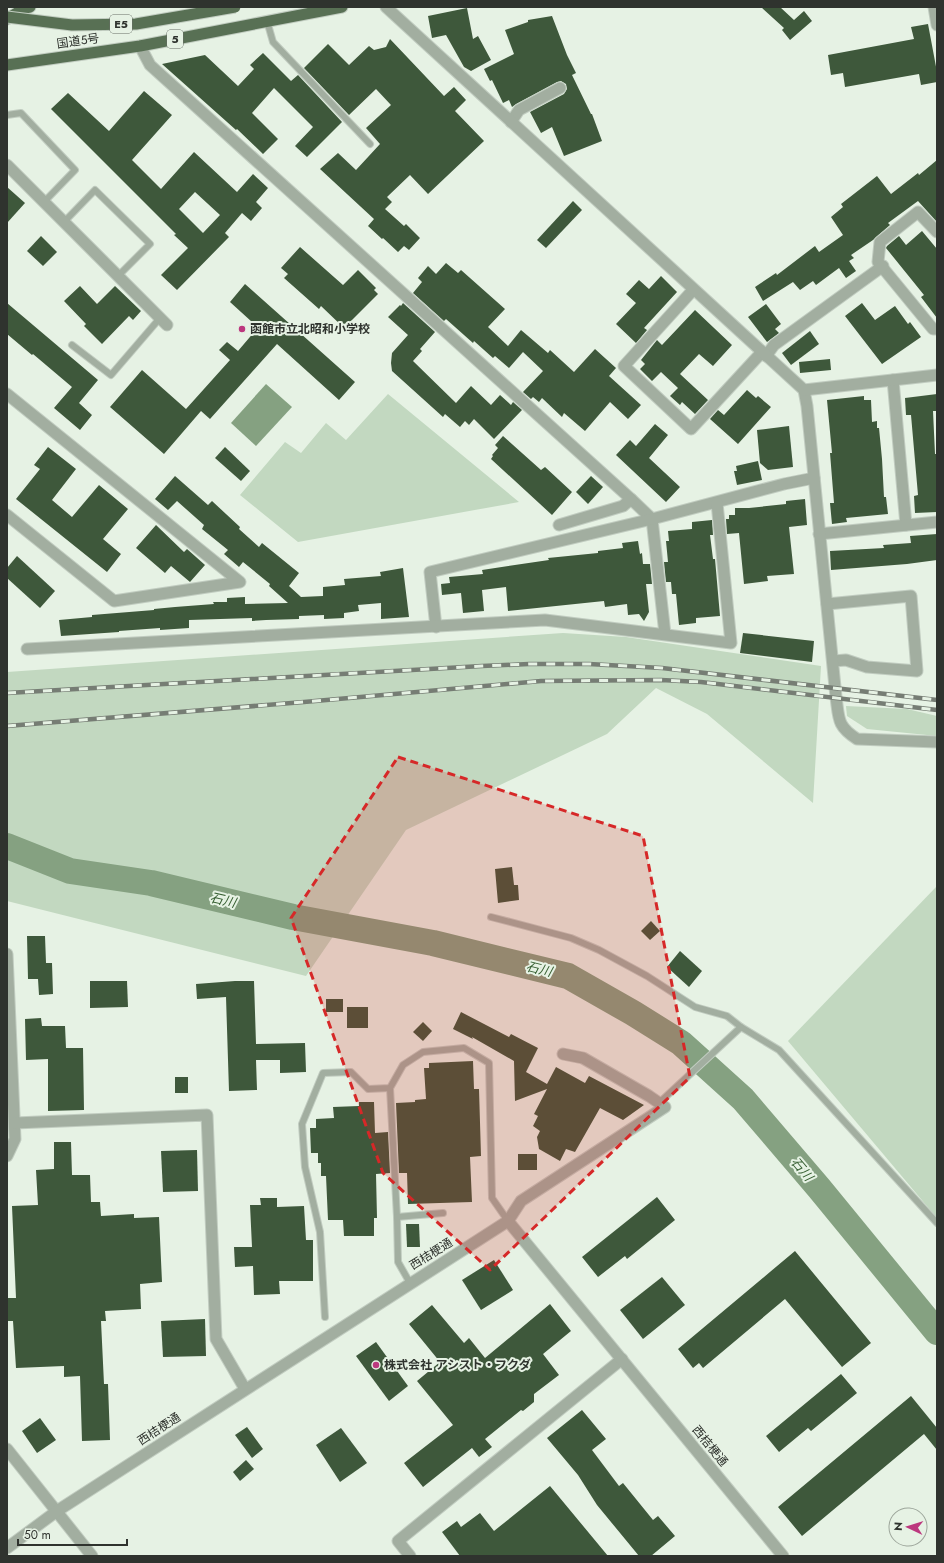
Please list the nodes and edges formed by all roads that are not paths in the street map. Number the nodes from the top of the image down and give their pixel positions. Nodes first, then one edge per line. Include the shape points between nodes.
1 (30, 7) edge
2 (235, 7) edge
3 (342, 7) edge
4 (386, 7) edge
5 (934, 7) edge
6 (7, 18) edge
7 (267, 21) junction
8 (937, 25) edge
9 (140, 46) junction
10 (7, 58) edge
11 (21, 63) junction
12 (7, 65) edge
13 (560, 88) dead end
14 (7, 115) edge
15 (511, 122) junction
16 (370, 144) dead end
17 (7, 165) edge
18 (44, 202) junction
19 (64, 222) junction
20 (937, 232) edge
21 (882, 266) junction
22 (118, 276) junction
23 (694, 290) junction
24 (164, 321) joint
25 (937, 329) edge
26 (72, 345) dead end
27 (764, 354) junction
28 (937, 375) edge
29 (893, 380) junction
30 (804, 390) junction
31 (7, 394) edge
32 (814, 478) junction
33 (631, 498) junction
34 (717, 503) junction
35 (7, 515) edge
36 (652, 519) junction
37 (937, 522) edge
38 (559, 525) dead end
39 (906, 525) junction
40 (819, 534) junction
41 (827, 604) junction
42 (436, 627) junction
43 (665, 634) junction
44 (27, 649) dead end
45 (833, 661) junction
46 (937, 742) edge
47 (491, 917) dead end
48 (7, 954) edge
49 (741, 1027) junction
50 (564, 1054) dead end
51 (390, 1088) junction
52 (658, 1103) junction
53 (15, 1123) junction
54 (7, 1156) edge
55 (443, 1213) dead end
56 (397, 1217) junction
57 (508, 1221) junction
58 (937, 1223) edge
59 (410, 1283) junction
60 (325, 1317) dead end
61 (622, 1359) junction
62 (245, 1389) junction
63 (7, 1450) edge
64 (56, 1511) junction
65 (7, 1548) edge
66 (92, 1556) edge
67 (410, 1556) edge
68 (783, 1556) edge

1 - 6 highway
2 - 6 highway, E5, bridge via 136,24 72,26
3 - 7 highway, 国道5号 / 5
4 - 15 street
5 - 8 street
7 - 9 highway, 国道5号 / 5
7 - 16 lane via 273,42
9 - 11 highway, 国道5号 / 5
9 - 33 street via 150,64
10 - 11 highway
11 - 12 highway, 国道5号 / 5
13 - 15 street via 519,110
14 - 18 lane via 21,113 75,170
15 - 23 street
17 - 18 street
18 - 19 street
19 - 22 street
19 - 22 lane via 95,190 150,244
20 - 21 street via 918,212 880,242 878,262
21 - 25 street via 934,329
21 - 27 street
22 - 24 street
23 - 27 street
23 - 27 street via 624,366 691,429
24 - 26 lane via 111,375
27 - 30 street
28 - 29 street
29 - 30 street
29 - 39 street
30 - 32 street
31 - 35 street via 240,582 114,601
32 - 34 street
32 - 40 street
33 - 36 street
33 - 38 street via 623,506
34 - 36 street
34 - 43 street via 731,643
36 - 42 street via 430,572
36 - 43 street
37 - 39 street
39 - 40 street
40 - 41 street
41 - 45 street
41 - 45 street via 911,596 917,672 868,666 846,660
42 - 43 street via 545,620
42 - 44 street
45 - 46 street via 838,713 841,725 847,732 857,739
47 - 49 lane via 571,938 599,950 648,976 696,1007 727,1016
48 - 53 street
49 - 52 lane
49 - 58 lane via 779,1050
50 - 52 street via 583,1058
51 - 56 lane
51 - 57 lane via 403,1065 424,1052 464,1048 488,1063 492,1198
51 - 60 lane via 368,1089 351,1072 323,1073 302,1124 305,1167 320,1232
52 - 57 street via 665,1107 521,1201
53 - 54 street via 15,1140
53 - 62 street via 207,1115 216,1339
55 - 56 lane
56 - 59 lane via 398,1262
57 - 59 street, 西桔梗通
57 - 61 street, 西桔梗通
59 - 62 street, 西桔梗通
61 - 67 street via 398,1541
61 - 68 street, 西桔梗通
62 - 64 street, 西桔梗通
63 - 64 street
64 - 65 street, 西桔梗通
64 - 66 street

